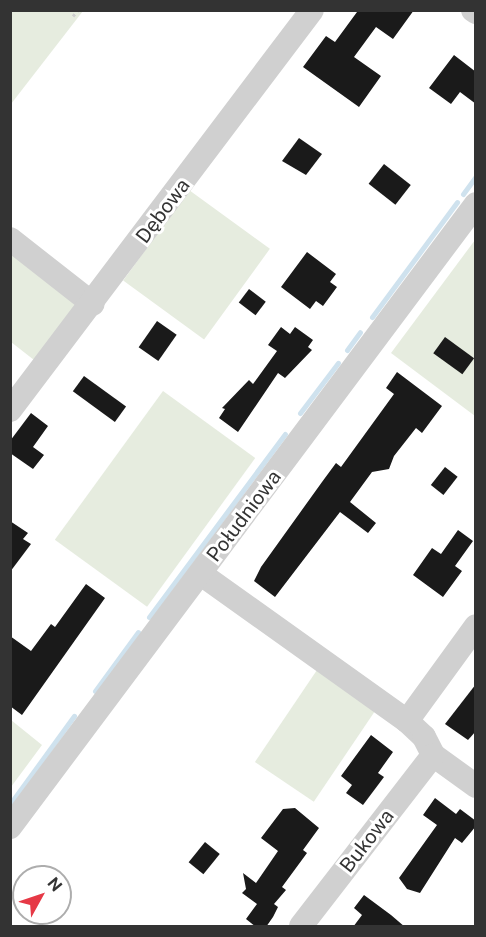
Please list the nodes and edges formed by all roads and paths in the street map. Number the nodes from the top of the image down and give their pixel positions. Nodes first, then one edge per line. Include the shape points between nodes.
1 (78, 10) edge
2 (312, 10) edge
3 (74, 16) dead end
4 (476, 204) edge
5 (10, 239) edge
6 (93, 304) junction
7 (10, 410) edge
8 (201, 574) junction
9 (476, 626) edge
10 (407, 721) junction
11 (433, 755) junction
12 (476, 786) edge
13 (10, 827) edge
14 (301, 927) edge

1 - 3 path
2 - 6 street, Dębowa
4 - 8 street, Południowa
5 - 6 street
6 - 7 street, Dębowa
8 - 10 street
8 - 13 street, Południowa
9 - 10 street
10 - 11 street via 424,737
11 - 12 street
11 - 14 street, Bukowa

